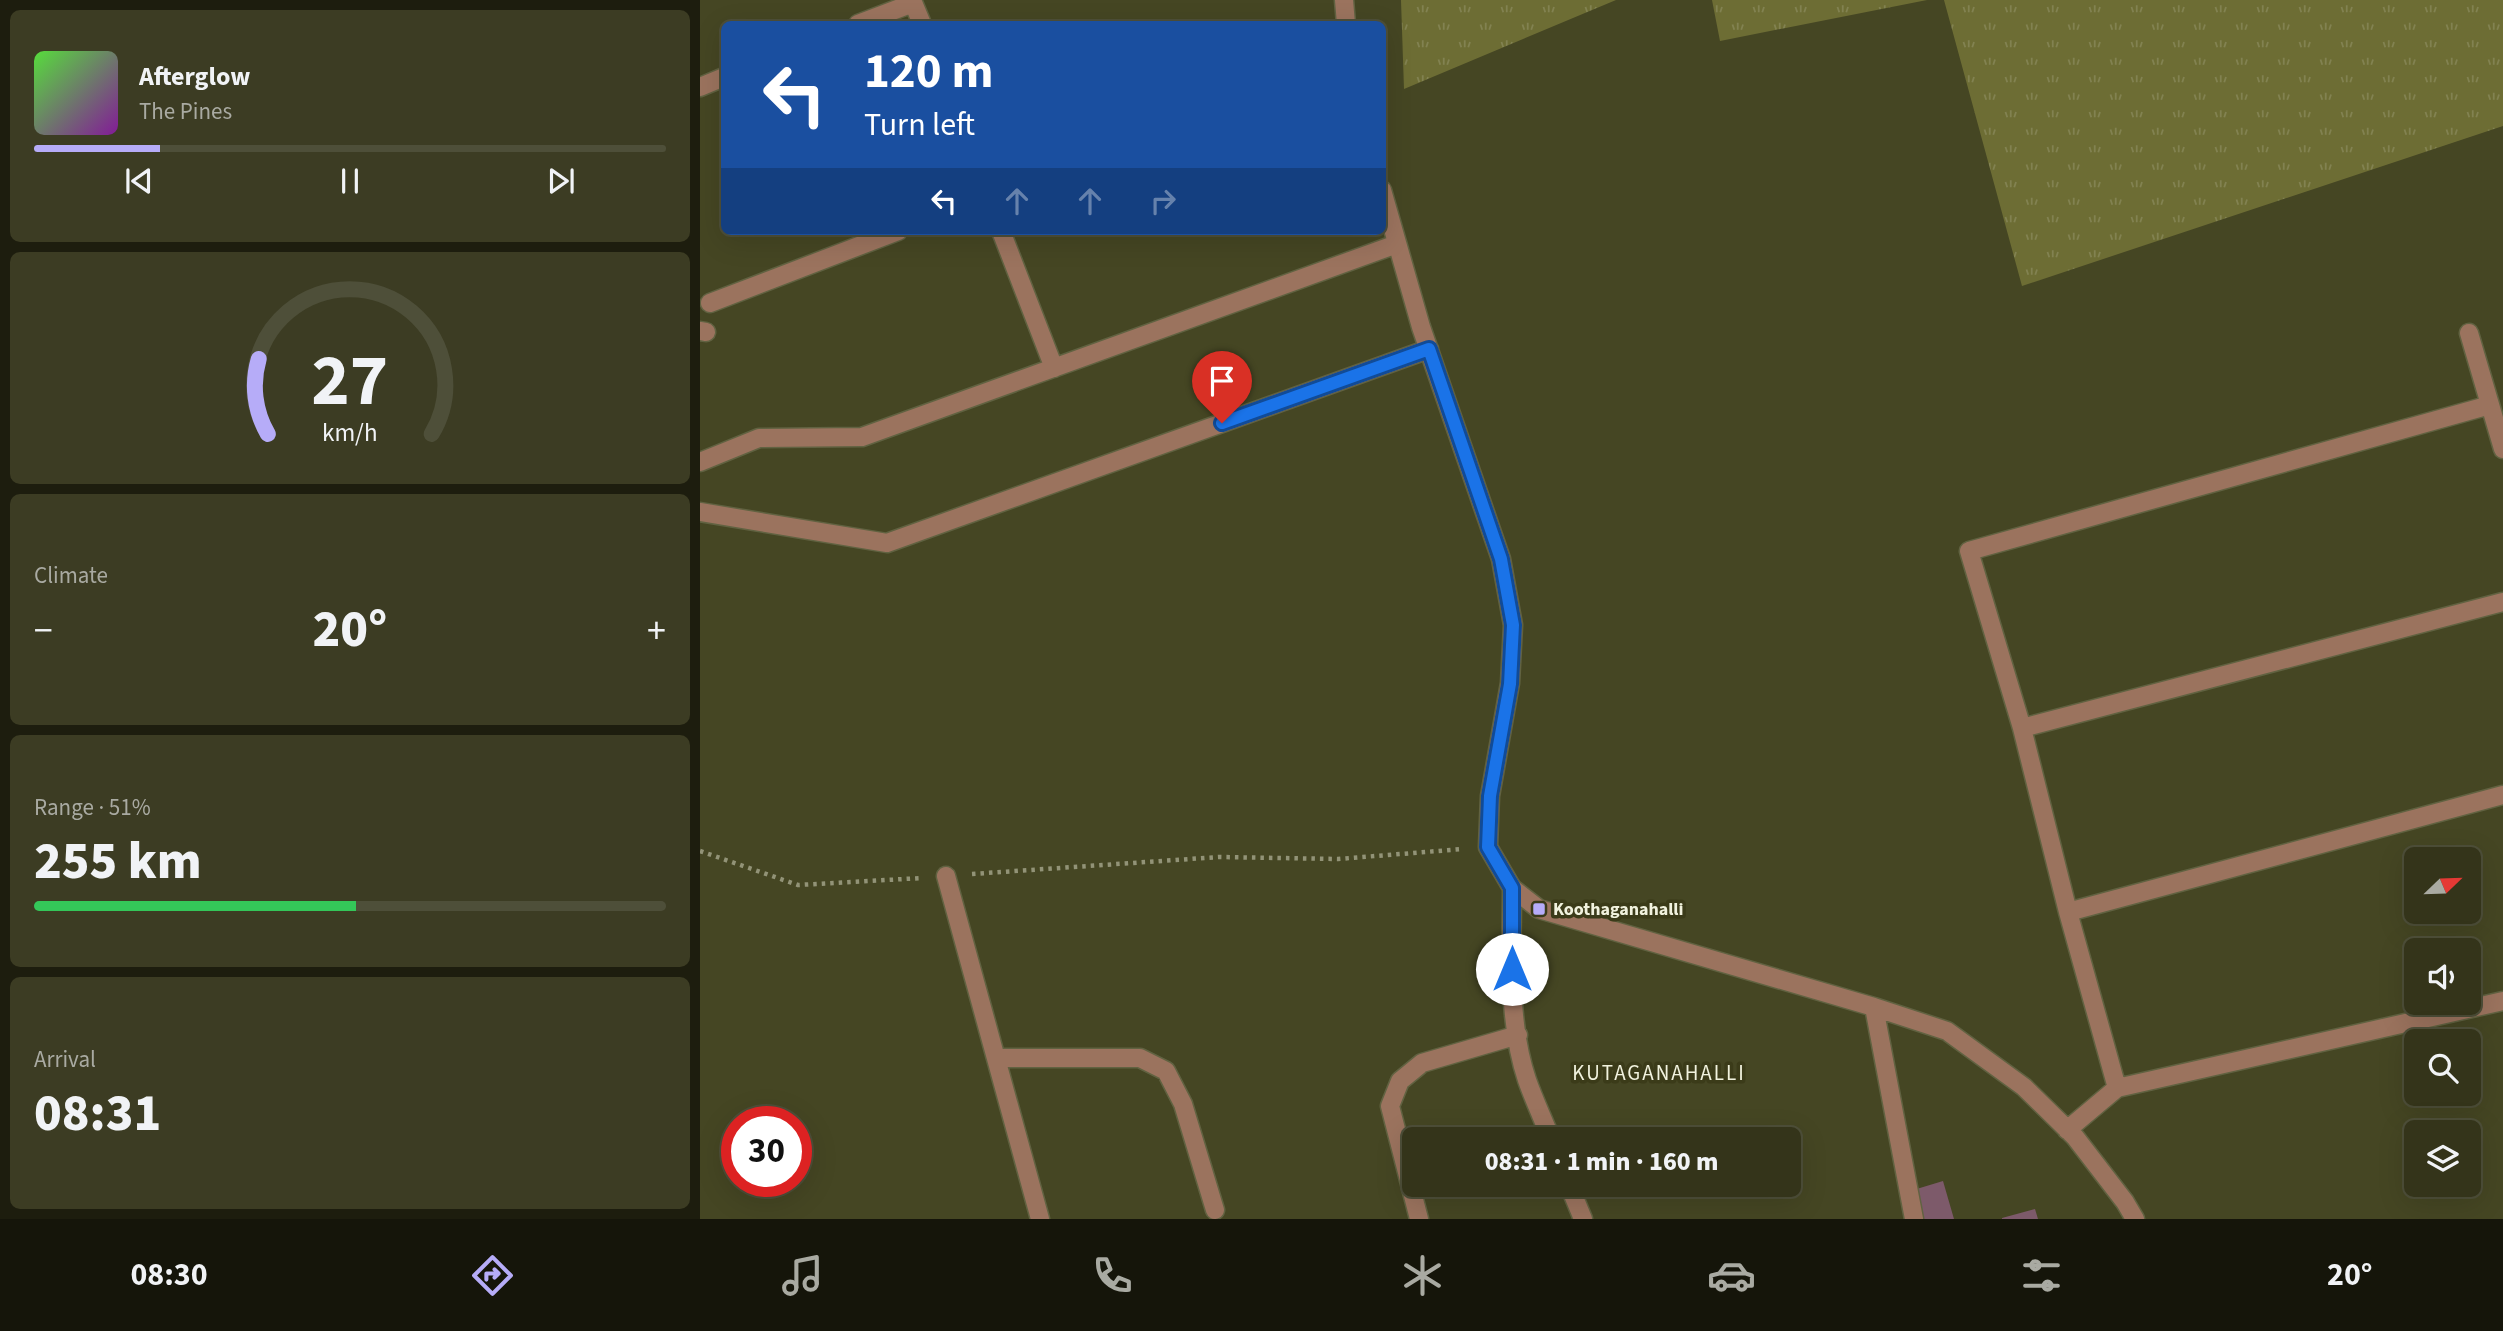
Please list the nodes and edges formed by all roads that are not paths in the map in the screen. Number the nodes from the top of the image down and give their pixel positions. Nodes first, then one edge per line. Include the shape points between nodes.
1 (1344, 0) edge
2 (913, 1) edge
3 (865, 21) edge
4 (921, 21) edge
5 (1346, 21) edge
6 (721, 78) edge
7 (700, 87) edge
8 (1386, 204) edge
9 (888, 235) edge
10 (1003, 235) edge
11 (1397, 244) junction
12 (710, 303) dead end
13 (2469, 333) dead end
14 (1429, 349) junction
15 (1054, 368) junction
16 (2490, 405) junction
17 (2503, 449) edge
18 (700, 462) edge
19 (700, 512) edge
20 (2503, 602) edge
21 (2022, 729) junction
22 (2503, 795) edge
23 (946, 876) road end
24 (1512, 888) junction
25 (2068, 912) junction
26 (2503, 1001) edge
27 (1874, 1007) junction
28 (1518, 1035) junction
29 (996, 1058) junction
30 (2117, 1088) junction
31 (1546, 1127) edge
32 (2067, 1130) junction
33 (1574, 1197) edge
34 (1215, 1210) dead end
35 (1040, 1219) edge
36 (1419, 1219) edge
37 (1583, 1219) edge
38 (1914, 1219) edge
39 (2135, 1219) edge

1 - 5 street
2 - 3 street
2 - 4 street
6 - 7 street
8 - 11 street
9 - 12 street
10 - 15 street
11 - 14 street
11 - 15 street
13 - 16 street
14 - 19 street via 887,543
14 - 24 street via 1501,559 1513,625 1510,684 1490,796 1488,847
15 - 18 street via 862,437 759,438
16 - 17 street
16 - 21 street via 1969,551
20 - 21 street
21 - 25 street
22 - 25 street
23 - 29 street
24 - 27 street via 1539,909
24 - 28 street via 1512,996
25 - 30 street
26 - 30 street
27 - 32 street via 1947,1031 2024,1087
27 - 38 street
28 - 31 street via 1526,1078
28 - 36 street via 1422,1063 1401,1081 1390,1106
29 - 34 street via 1140,1058 1166,1071 1183,1104
29 - 35 street
30 - 32 street
32 - 39 street
33 - 37 street

